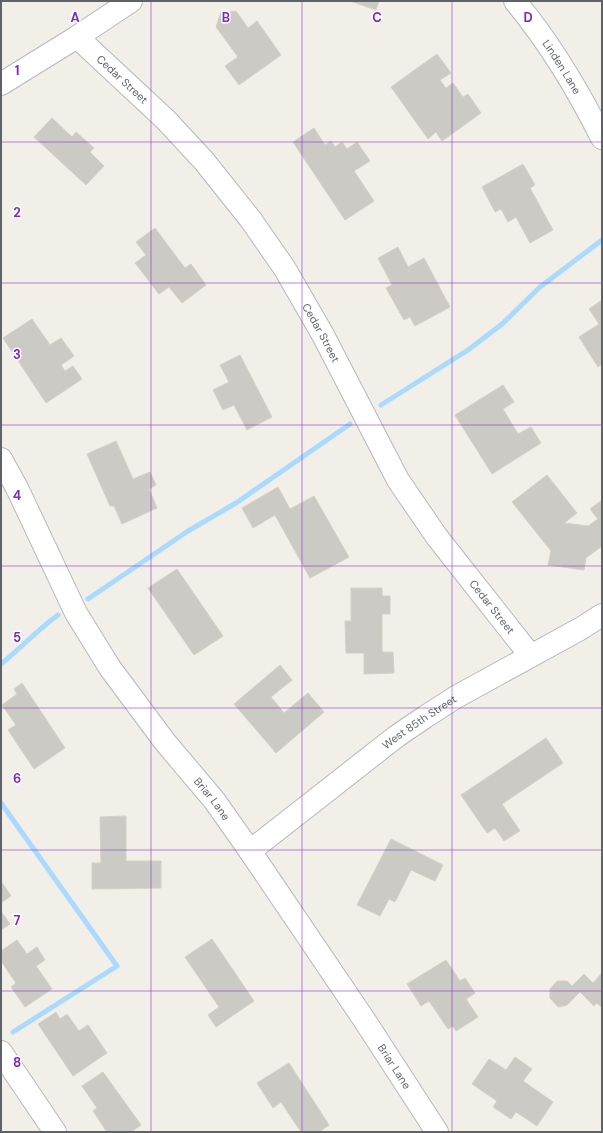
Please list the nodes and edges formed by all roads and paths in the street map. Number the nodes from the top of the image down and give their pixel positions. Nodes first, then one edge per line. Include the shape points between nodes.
1 (131, 1) edge
2 (515, 1) edge
3 (77, 37) junction
4 (1, 84) edge
5 (602, 138) edge
6 (1, 460) edge
7 (602, 615) edge
8 (530, 655) junction
9 (250, 851) junction
10 (1, 1052) edge
11 (55, 1132) edge
12 (437, 1132) edge

1 - 3 street
2 - 5 street, Linden Lane via 558,61 585,104
3 - 4 street
3 - 8 street, Cedar Street via 166,120 204,160 251,220 285,269 323,335 398,480 436,537
6 - 9 street, Briar Lane via 17,488 76,613 110,668 165,742 214,800
7 - 8 street, West 85th Street via 580,630
8 - 9 street, West 85th Street via 456,697 397,736
9 - 12 street, Briar Lane
10 - 11 street

